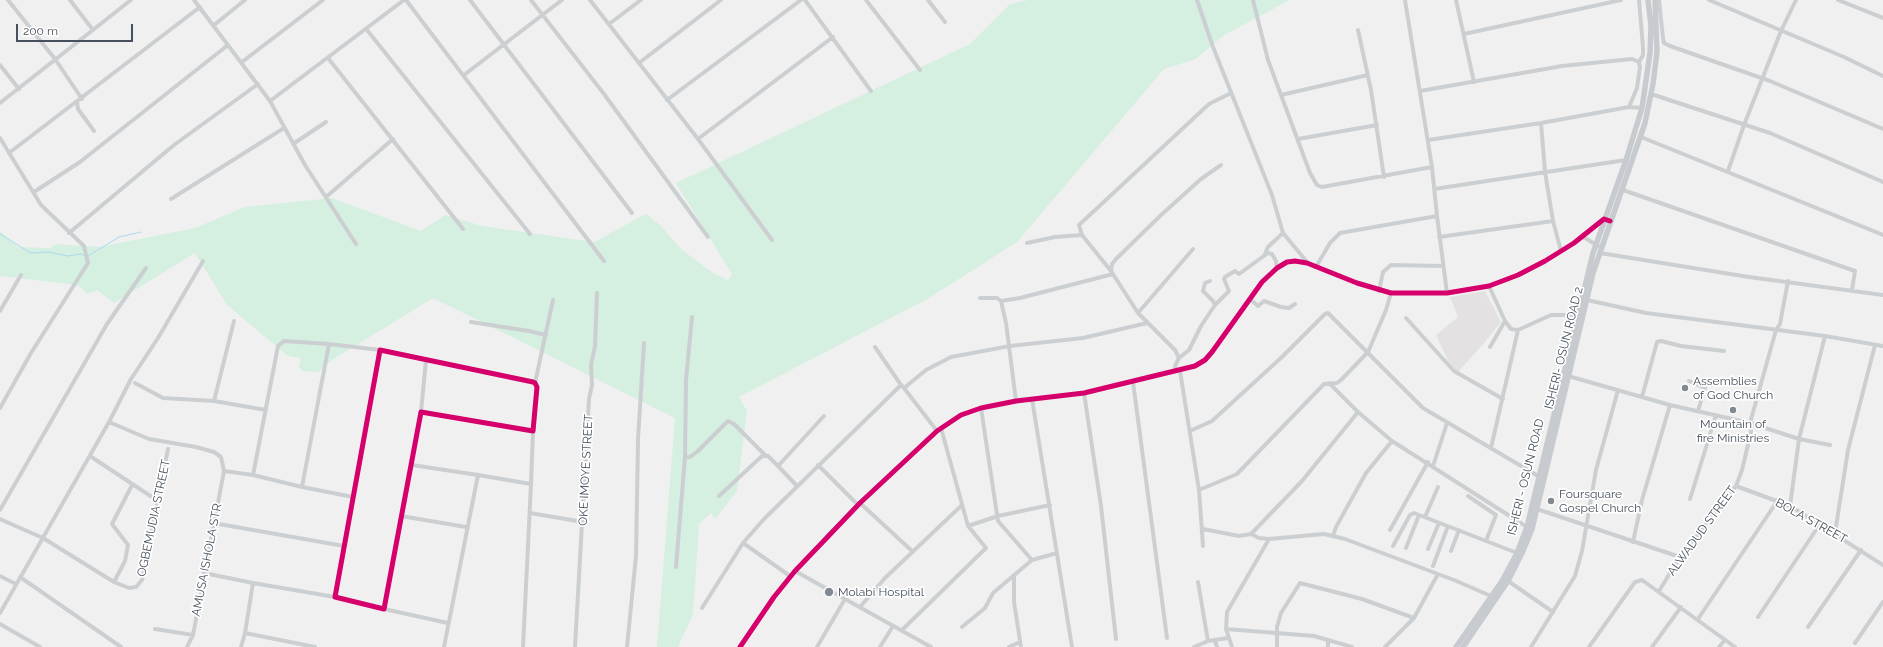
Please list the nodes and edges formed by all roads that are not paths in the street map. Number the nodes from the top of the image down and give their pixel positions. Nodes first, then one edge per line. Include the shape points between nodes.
1 (8, 0) edge
2 (70, 0) edge
3 (132, 0) edge
4 (194, 0) edge
5 (245, 0) edge
6 (323, 0) edge
7 (405, 0) edge
8 (470, 0) edge
9 (531, 0) edge
10 (562, 0) edge
11 (590, 0) edge
12 (641, 0) edge
13 (721, 0) edge
14 (801, 0) edge
15 (805, 0) edge
16 (866, 0) edge
17 (928, 0) edge
18 (1197, 0) edge
19 (1253, 0) edge
20 (1405, 0) edge
21 (1456, 0) edge
22 (1620, 0) edge
23 (1639, 0) edge
24 (1648, 0) edge
25 (1655, 0) edge
26 (1660, 0) edge
27 (1709, 0) edge
28 (1796, 0) edge
29 (1838, 0) edge
30 (200, 7) junction
31 (543, 15) junction
32 (1883, 18) edge
33 (945, 22) dead end
34 (609, 24) junction
35 (214, 25) junction
36 (93, 30) junction
37 (367, 30) junction
38 (1358, 30) dead end
39 (1781, 31) junction
40 (1464, 34) junction
41 (833, 36) junction
42 (504, 44) junction
43 (228, 45) junction
44 (328, 58) junction
45 (54, 59) junction
46 (242, 62) junction
47 (1639, 62) junction
48 (639, 63) junction
49 (0, 65) edge
50 (920, 70) dead end
51 (464, 75) junction
52 (1368, 75) junction
53 (1883, 76) edge
54 (1763, 78) junction
55 (1474, 82) junction
56 (258, 84) junction
57 (19, 89) junction
58 (871, 90) dead end
59 (1420, 91) junction
60 (1231, 93) junction
61 (1651, 94) junction
62 (1282, 95) junction
63 (82, 99) junction
64 (668, 100) junction
65 (270, 101) junction
66 (77, 102) junction
67 (0, 103) edge
68 (1629, 108) junction
69 (1642, 108) junction
70 (326, 122) dead end
71 (1541, 123) junction
72 (1377, 125) junction
73 (1744, 125) junction
74 (284, 128) junction
75 (1883, 129) edge
76 (94, 131) dead end
77 (1641, 137) junction
78 (0, 138) edge
79 (392, 139) junction
80 (698, 139) junction
81 (1298, 139) junction
82 (1428, 140) junction
83 (293, 144) junction
84 (9, 153) junction
85 (1626, 160) junction
86 (1221, 165) dead end
87 (1432, 167) junction
88 (1728, 171) junction
89 (1545, 172) junction
90 (1384, 176) junction
91 (1883, 182) edge
92 (1434, 189) junction
93 (1623, 190) junction
94 (34, 192) junction
95 (326, 197) junction
96 (171, 199) dead end
97 (632, 213) dead end
98 (1437, 216) junction
99 (1604, 219) junction
100 (1610, 221) junction
101 (1553, 222) junction
102 (463, 229) dead end
103 (69, 233) junction
104 (1283, 233) junction
105 (530, 234) dead end
106 (1082, 235) junction
107 (1883, 235) edge
108 (1582, 236) junction
109 (708, 237) dead end
110 (1439, 237) junction
111 (772, 240) dead end
112 (1026, 243) dead end
113 (356, 244) dead end
114 (1595, 245) junction
115 (1193, 249) dead end
116 (1600, 250) junction
117 (1560, 251) junction
118 (1265, 254) junction
119 (203, 261) dead end
120 (604, 261) dead end
121 (1307, 263) junction
122 (1442, 266) junction
123 (1316, 267) junction
124 (146, 268) dead end
125 (1277, 268) junction
126 (1112, 273) junction
127 (21, 275) dead end
128 (1210, 281) dead end
129 (1788, 281) junction
130 (1489, 286) junction
131 (1852, 290) junction
132 (1380, 291) junction
133 (597, 293) dead end
134 (1391, 293) junction
135 (1447, 294) junction
136 (1883, 295) edge
137 (980, 298) dead end
138 (1250, 299) junction
139 (553, 300) dead end
140 (1586, 300) junction
141 (1002, 301) junction
142 (1295, 304) dead end
143 (1214, 305) junction
144 (0, 311) edge
145 (1138, 313) junction
146 (1578, 315) junction
147 (692, 317) dead end
148 (1406, 318) dead end
149 (234, 321) dead end
150 (471, 322) dead end
151 (1505, 322) junction
152 (1147, 324) junction
153 (1518, 330) junction
154 (1776, 330) junction
155 (546, 335) junction
156 (1825, 336) junction
157 (644, 343) dead end
158 (329, 344) junction
159 (1875, 344) junction
160 (1010, 346) junction
161 (1883, 346) edge
162 (875, 347) dead end
163 (1490, 347) dead end
164 (380, 350) junction
165 (1724, 351) dead end
166 (1368, 352) junction
167 (1179, 358) junction
168 (426, 360) junction
169 (1178, 371) junction
170 (1568, 376) junction
171 (1689, 381) dead end
172 (1133, 382) junction
173 (135, 383) dead end
174 (535, 383) junction
175 (1329, 383) junction
176 (903, 386) junction
177 (1618, 390) junction
178 (1084, 393) junction
179 (1642, 397) junction
180 (1032, 399) junction
181 (1503, 399) junction
182 (214, 401) junction
183 (1016, 401) junction
184 (1670, 405) junction
185 (0, 408) edge
186 (980, 408) junction
187 (266, 410) junction
188 (1698, 411) junction
189 (421, 412) junction
190 (1358, 412) junction
191 (1716, 415) junction
192 (824, 416) dead end
193 (109, 422) junction
194 (1447, 422) junction
195 (1750, 423) junction
196 (939, 430) junction
197 (534, 431) junction
198 (1190, 431) junction
199 (1799, 439) junction
200 (1392, 441) junction
201 (1830, 445) dead end
202 (168, 448) dead end
203 (1491, 448) junction
204 (765, 455) junction
205 (90, 456) junction
206 (685, 457) junction
207 (1428, 462) junction
208 (412, 465) junction
209 (818, 465) junction
210 (778, 466) junction
211 (1433, 466) junction
212 (224, 471) junction
213 (253, 475) junction
214 (478, 475) junction
215 (1538, 476) junction
216 (531, 484) junction
217 (132, 485) junction
218 (797, 486) junction
219 (1736, 486) junction
220 (302, 487) junction
221 (1438, 488) dead end
222 (1199, 490) junction
223 (353, 496) junction
224 (719, 496) dead end
225 (1468, 496) dead end
226 (1690, 499) dead end
227 (1778, 500) junction
228 (158, 501) junction
229 (859, 504) junction
230 (962, 505) junction
231 (1050, 505) junction
232 (1790, 506) junction
233 (1537, 509) junction
234 (0, 510) edge
235 (530, 513) junction
236 (1419, 515) junction
237 (401, 516) junction
238 (998, 516) junction
239 (1425, 517) junction
240 (0, 519) edge
241 (583, 522) junction
242 (213, 523) junction
243 (1439, 523) junction
244 (1820, 524) junction
245 (1586, 525) junction
246 (968, 526) junction
247 (1448, 526) junction
248 (466, 527) junction
249 (1526, 527) junction
250 (1203, 530) junction
251 (1390, 530) dead end
252 (1459, 530) junction
253 (1835, 533) junction
254 (1251, 534) junction
255 (1333, 536) junction
256 (43, 538) junction
257 (1270, 539) junction
258 (1486, 541) junction
259 (1632, 542) junction
260 (744, 543) junction
261 (344, 546) junction
262 (1203, 546) dead end
263 (1393, 546) dead end
264 (1406, 548) dead end
265 (1428, 548) dead end
266 (1861, 550) junction
267 (1451, 551) dead end
268 (912, 552) junction
269 (1057, 553) junction
270 (1517, 553) junction
271 (1680, 557) junction
272 (1032, 560) junction
273 (1883, 565) edge
274 (1433, 566) dead end
275 (676, 567) dead end
276 (795, 571) junction
277 (204, 573) junction
278 (1438, 574) junction
279 (0, 576) edge
280 (790, 576) junction
281 (1014, 576) junction
282 (20, 577) junction
283 (1508, 581) junction
284 (114, 582) junction
285 (1198, 582) dead end
286 (253, 583) junction
287 (16, 584) junction
288 (1659, 591) junction
289 (1491, 596) junction
290 (335, 597) junction
291 (845, 599) junction
292 (1883, 602) edge
293 (860, 607) junction
294 (1681, 607) junction
295 (702, 608) dead end
296 (384, 609) junction
297 (1553, 612) junction
298 (0, 613) edge
299 (1758, 617) dead end
300 (1414, 618) junction
301 (1698, 619) junction
302 (448, 622) junction
303 (0, 624) edge
304 (893, 626) junction
305 (962, 627) dead end
306 (1808, 627) dead end
307 (155, 628) dead end
308 (1226, 629) junction
309 (902, 630) junction
310 (1277, 632) junction
311 (245, 633) junction
312 (193, 634) junction
313 (1167, 638) dead end
314 (1228, 638) junction
315 (1116, 639) dead end
316 (1328, 640) junction
317 (1725, 640) junction
318 (1208, 641) junction
319 (1215, 641) junction
320 (1855, 643) dead end
321 (1021, 645) edge
322 (40, 647) edge
323 (121, 647) edge
324 (186, 647) edge
325 (241, 647) edge
326 (315, 647) edge
327 (444, 647) edge
328 (523, 647) edge
329 (575, 647) edge
330 (627, 647) edge
331 (740, 647) edge
332 (817, 647) edge
333 (880, 647) edge
334 (931, 647) edge
335 (1009, 647) edge
336 (1072, 647) edge
337 (1194, 647) edge
338 (1217, 647) edge
339 (1232, 647) edge
340 (1277, 647) edge
341 (1328, 647) edge
342 (1352, 647) edge
343 (1385, 647) edge
344 (1456, 647) edge
345 (1463, 647) edge
346 (1531, 647) edge
347 (1589, 647) edge
348 (1652, 647) edge
349 (1719, 647) edge
350 (1736, 647) edge

1 - 45 street
2 - 36 street
3 - 36 street
4 - 30 street
5 - 35 street
6 - 46 street
7 - 37 street
7 - 51 street
8 - 42 street
9 - 31 street
10 - 31 street
11 - 34 street
12 - 34 street
13 - 48 street
14 - 64 street
15 - 41 street
16 - 50 street
17 - 33 street
18 - 60 street
19 - 62 street via 1263,42
20 - 59 street
21 - 40 street
22 - 40 street
23 - 47 street via 1643,48
24 - 69 main road, ISHERI - OSUN ROAD via 1651,26 1648,74
25 - 61 main road, ISHERI- OSUN ROAD 2 via 1657,41
26 - 54 street via 1664,43
27 - 39 street
28 - 39 street
29 - 32 street
30 - 35 street
30 - 63 street
31 - 42 street
31 - 109 street
34 - 48 street
35 - 43 street
36 - 45 street
37 - 44 street
37 - 105 street
38 - 52 street
39 - 53 street
39 - 54 street
40 - 55 street
41 - 58 street
41 - 80 street
42 - 51 street
42 - 97 street
43 - 46 street
43 - 94 street via 80,162
44 - 65 street
44 - 79 street
45 - 57 street
45 - 63 street
46 - 56 street
47 - 55 street via 1632,59 1611,60
47 - 68 street via 1637,88
48 - 64 street
49 - 57 street
51 - 120 street
52 - 62 street
52 - 72 street
54 - 73 street
54 - 75 street
55 - 59 street
56 - 65 street
56 - 103 street via 174,145
57 - 67 street
59 - 82 street
60 - 104 street via 1272,195
60 - 106 street via 1209,104 1079,225
61 - 73 street
61 - 77 main road, ISHERI- OSUN ROAD 2
62 - 81 street
63 - 66 street
64 - 80 street
65 - 74 street
66 - 76 street via 78,110
66 - 84 street
68 - 69 street
68 - 71 street
69 - 85 main road, ISHERI - OSUN ROAD
70 - 83 street
71 - 82 street
71 - 89 street
72 - 81 street
72 - 90 street
73 - 88 street
73 - 91 street via 1770,133
74 - 83 street
74 - 96 street
77 - 88 street
77 - 93 main road, ISHERI- OSUN ROAD 2
78 - 84 street
79 - 95 street
79 - 102 street
80 - 111 street
81 - 90 street via 1317,185 1322,187
82 - 87 street
83 - 95 street
84 - 94 street
85 - 89 street
85 - 99 main road, ISHERI - OSUN ROAD
86 - 126 street via 1201,179 1116,259 1112,264
87 - 90 street
87 - 92 street
88 - 107 street
89 - 92 street
89 - 101 street
92 - 98 street
93 - 100 main road, ISHERI- OSUN ROAD 2
93 - 131 street via 1853,270 1856,273
94 - 103 street via 41,205
95 - 113 street
98 - 110 street
98 - 123 street via 1340,233 1330,243
99 - 100 street
99 - 108 street
99 - 114 main road, ISHERI - OSUN ROAD
100 - 116 main road, ISHERI- OSUN ROAD 2
101 - 110 street
101 - 117 street
103 - 185 street via 84,246 87,267 32,352
104 - 118 street via 1268,247
104 - 121 street
106 - 112 street
106 - 126 street
108 - 114 street
108 - 117 street
110 - 122 street
114 - 116 street
114 - 146 main road, ISHERI - OSUN ROAD
115 - 145 street
116 - 129 street via 1749,277
116 - 140 main road, ISHERI- OSUN ROAD 2
117 - 130 street via 1518,274
118 - 125 street via 1272,254
118 - 143 street via 1239,274 1235,271 1225,277 1229,291
119 - 193 street via 134,374
121 - 123 street
121 - 125 street via 1287,262
122 - 132 street via 1391,265 1383,272
122 - 135 street
123 - 132 street
124 - 234 street via 107,324
125 - 138 street via 1262,282
126 - 141 street
126 - 145 street
127 - 144 street
128 - 143 street via 1205,283 1203,291
129 - 131 street
129 - 154 street, ALWADUD STREET via 1781,319
130 - 135 street
130 - 151 street
131 - 136 street
132 - 134 street
133 - 241 street, OKE IMOYE STREET
134 - 135 street
134 - 166 street
137 - 141 street via 997,298
138 - 142 street via 1258,306 1264,301 1289,308
138 - 169 street via 1205,360
139 - 155 street
140 - 154 street via 1646,312
140 - 170 main road, ISHERI- OSUN ROAD 2
141 - 160 street
143 - 167 street via 1189,350
145 - 152 street
146 - 153 street via 1551,315
146 - 215 main road, ISHERI - OSUN ROAD
147 - 206 street via 686,380
148 - 181 street via 1454,371
149 - 182 street
150 - 155 street
151 - 153 street via 1511,329
151 - 163 street
152 - 160 street via 1083,338
152 - 167 street via 1175,350
153 - 181 street
154 - 156 street
154 - 195 street, ALWADUD STREET
155 - 174 street
156 - 159 street
156 - 199 street
157 - 330 street via 638,439 636,556
158 - 164 street
158 - 187 street via 280,343
158 - 220 street
159 - 161 street
159 - 253 street via 1848,450
160 - 176 street via 951,357
160 - 183 street
162 - 176 street
164 - 168 street
164 - 223 street
165 - 179 street via 1657,342
166 - 175 street via 1341,380
166 - 194 street via 1423,408
166 - 198 street via 1332,316 1325,314 1212,421
167 - 169 street via 1175,366
168 - 174 street
168 - 189 street
169 - 172 street
169 - 198 street
170 - 177 street
170 - 233 main road, ISHERI- OSUN ROAD 2
171 - 188 street via 1705,388
172 - 178 street
172 - 313 street
173 - 182 street via 163,398
174 - 197 street
175 - 190 street
175 - 222 street via 1324,384 1237,474
176 - 196 street
176 - 209 street
177 - 179 street
177 - 245 street via 1596,470
178 - 180 street
178 - 315 street via 1101,506
179 - 184 street
180 - 183 street
180 - 231 street
181 - 203 street
182 - 187 street
183 - 186 street
184 - 188 street
184 - 259 street
186 - 196 street via 961,415
186 - 238 street
187 - 213 street
188 - 191 street
189 - 197 street
189 - 208 street
190 - 200 street
190 - 254 street via 1302,481
191 - 195 street
191 - 226 street
192 - 210 street
193 - 205 street
193 - 212 street via 149,439 196,447 218,454
194 - 203 street
194 - 211 street
195 - 199 street
195 - 219 street, ALWADUD STREET via 1751,432
196 - 229 street
196 - 230 street
197 - 216 street
198 - 222 street
199 - 201 street
199 - 232 street
200 - 207 street
200 - 255 street via 1366,473
202 - 228 street, OGBEMUDIA STREET
203 - 215 street
204 - 206 street via 728,421 698,451 690,457
204 - 210 street
204 - 224 street
205 - 217 street
205 - 256 street
206 - 275 street
207 - 211 street
207 - 251 street
208 - 214 street
208 - 237 street
209 - 218 street
209 - 229 street
210 - 218 street
211 - 249 street
212 - 213 street
212 - 242 street, AMUSA ISHOLA STR
213 - 220 street
214 - 216 street
214 - 248 street
215 - 249 main road, ISHERI - OSUN ROAD
216 - 235 street
217 - 228 street
217 - 284 street via 112,524 128,545 125,561
218 - 260 street
219 - 227 street, BOLA STREET
219 - 271 street, ALWADUD STREET
220 - 223 street
221 - 239 street
222 - 250 street
223 - 261 street
225 - 258 street via 1496,515
227 - 232 street, BOLA STREET
227 - 301 street
228 - 284 street, OGBEMUDIA STREET via 142,580 133,588
229 - 268 street
229 - 276 street
230 - 246 street
230 - 268 street
231 - 238 street
231 - 269 street
232 - 244 street, BOLA STREET
233 - 245 street
233 - 283 main road, ISHERI- OSUN ROAD 2 via 1527,542
235 - 241 street
235 - 328 street
236 - 239 street
236 - 263 street via 1410,514
236 - 264 street
237 - 248 street
237 - 296 street
238 - 246 street
238 - 272 street via 1000,524
239 - 243 street
240 - 256 street
241 - 329 street, OKE IMOYE STREET
242 - 261 street
242 - 277 street, AMUSA ISHOLA STR
243 - 247 street
243 - 265 street
244 - 253 street, BOLA STREET
244 - 299 street
245 - 259 street
245 - 297 street via 1575,576
246 - 309 street via 985,546 985,550
247 - 252 street
247 - 274 street
248 - 302 street
249 - 270 main road, ISHERI - OSUN ROAD
250 - 254 street via 1239,536
250 - 262 street
252 - 258 street
252 - 267 street
253 - 266 street, BOLA STREET
254 - 257 street
255 - 257 street via 1324,534
255 - 278 street
256 - 282 street
256 - 284 street
257 - 308 street via 1231,603 1227,612
258 - 270 street
259 - 271 street
260 - 280 street
260 - 295 street
261 - 290 street
266 - 273 street, BOLA STREET
266 - 306 street
268 - 293 street
269 - 272 street
269 - 336 street
270 - 289 main road, ISHERI - OSUN ROAD
271 - 288 street, ALWADUD STREET
272 - 281 street
276 - 280 street
276 - 291 street
277 - 286 street
277 - 312 street, AMUSA ISHOLA STR
278 - 289 street
278 - 300 street
279 - 287 street
280 - 331 street
281 - 305 street via 993,593 984,608
281 - 321 street via 1014,602
282 - 287 street
282 - 323 street
283 - 297 street
283 - 345 main road, ISHERI- OSUN ROAD 2
285 - 318 street
286 - 290 street
286 - 311 street
287 - 298 street
288 - 294 street
288 - 347 street via 1642,580 1635,582
289 - 344 main road, ISHERI - OSUN ROAD
290 - 296 street
291 - 293 street
291 - 332 street
292 - 320 street
293 - 304 street
294 - 301 street
294 - 348 street
296 - 302 street
297 - 346 street
300 - 310 street via 1362,599 1300,583 1281,613
300 - 343 street
301 - 317 street
302 - 327 street
303 - 322 street
304 - 309 street
304 - 333 street
307 - 312 street
308 - 310 street
308 - 314 street
309 - 334 street
310 - 316 street
310 - 340 street
311 - 325 street
311 - 326 street
312 - 324 street, AMUSA ISHOLA STR
314 - 319 street
314 - 339 street
316 - 341 street
316 - 342 street
317 - 349 street
317 - 350 street
318 - 319 street
318 - 337 street
319 - 338 street
321 - 335 street

